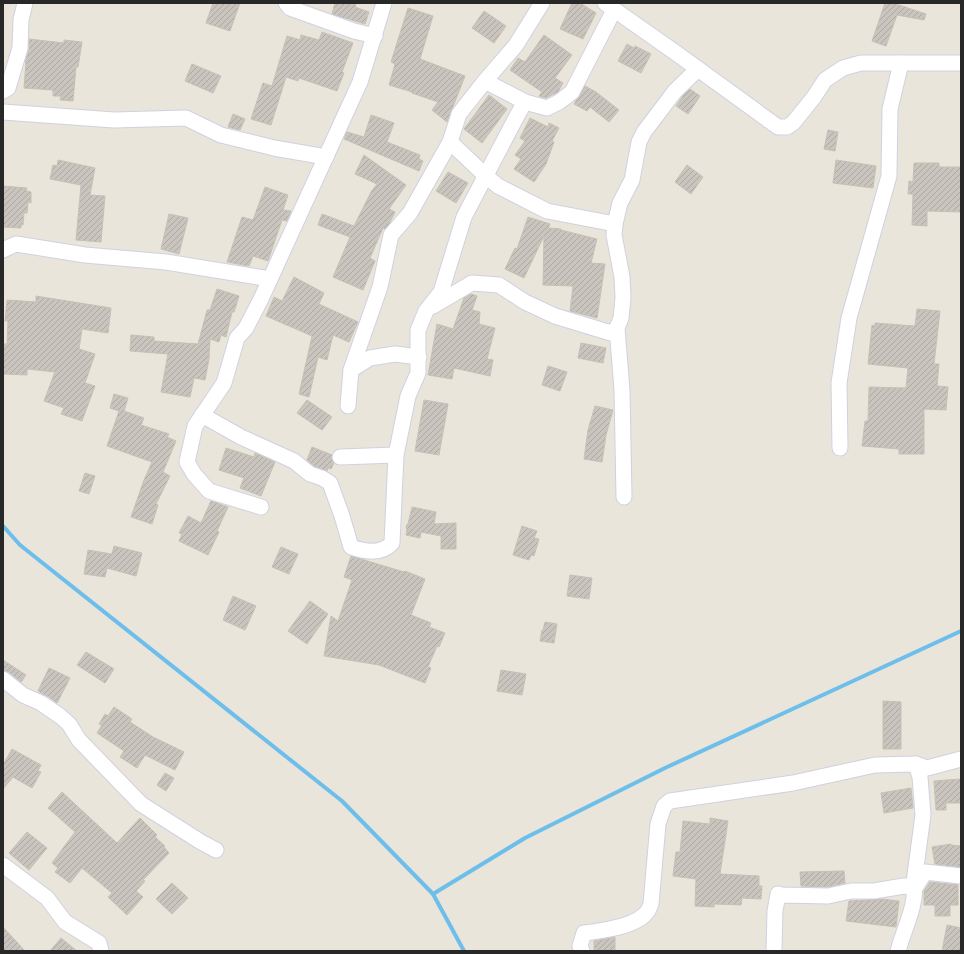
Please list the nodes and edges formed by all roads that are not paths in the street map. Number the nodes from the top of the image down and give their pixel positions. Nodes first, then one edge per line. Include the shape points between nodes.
1 (25, 3) edge
2 (286, 3) edge
3 (384, 3) edge
4 (542, 3) edge
5 (610, 6) edge
6 (375, 36) junction
7 (901, 63) junction
8 (961, 63) edge
9 (698, 68) junction
10 (485, 81) junction
11 (3, 91) edge
12 (525, 102) junction
13 (3, 112) edge
14 (450, 142) junction
15 (326, 157) junction
16 (486, 176) junction
17 (616, 224) junction
18 (3, 250) edge
19 (270, 279) junction
20 (426, 310) junction
21 (617, 328) junction
22 (419, 357) junction
23 (351, 370) junction
24 (348, 406) dead end
25 (202, 415) junction
26 (840, 448) dead end
27 (396, 455) junction
28 (340, 457) dead end
29 (624, 497) dead end
30 (260, 507) dead end
31 (3, 679) edge
32 (961, 759) edge
33 (916, 764) junction
34 (216, 850) dead end
35 (3, 865) edge
36 (961, 876) edge
37 (915, 888) junction
38 (101, 951) edge
39 (582, 951) edge
40 (774, 951) edge
41 (898, 951) edge

1 - 11 street via 21,20 20,48 8,88
2 - 6 street via 290,8
3 - 6 street
4 - 10 street via 516,45
5 - 9 street
5 - 12 street via 572,92 547,108
6 - 15 street via 360,82
7 - 8 street
7 - 9 street via 861,64 843,68 825,80 793,123 787,127 778,127
7 - 26 street via 890,109 889,176 849,318 839,382
9 - 17 street via 675,91 644,132 639,142 632,180 620,203
10 - 12 street
10 - 14 street via 459,114
12 - 16 street
13 - 15 street via 114,120 186,118 221,135
14 - 16 street
14 - 23 street via 410,213 391,235 380,287
15 - 19 street
16 - 17 street via 498,186 547,211
16 - 20 street via 464,217 441,292
17 - 21 street via 614,235 623,298
18 - 19 street via 16,244 85,255 166,262
19 - 25 street via 246,328 237,338 224,382
20 - 21 street via 472,283 500,285 525,302 554,316 611,333
20 - 22 street via 418,330
21 - 29 street via 622,390
22 - 23 street via 395,354 370,358
22 - 27 street via 418,373 408,396
23 - 24 street
25 - 27 street via 241,437 294,461 310,474 330,483 351,547 364,552 387,548 392,543
25 - 30 street via 195,426 187,462 194,474 209,491
27 - 28 street
31 - 34 street via 65,720 79,740 141,804
32 - 33 street via 927,768
33 - 37 street via 920,778 923,815
33 - 39 street via 875,765 793,783 670,801 664,806 658,824 651,904 646,913 635,921 611,929 584,933 580,946
35 - 38 street via 47,898 65,922 99,943
36 - 37 street via 925,872
37 - 40 street via 904,886 828,896 778,894
37 - 41 street

